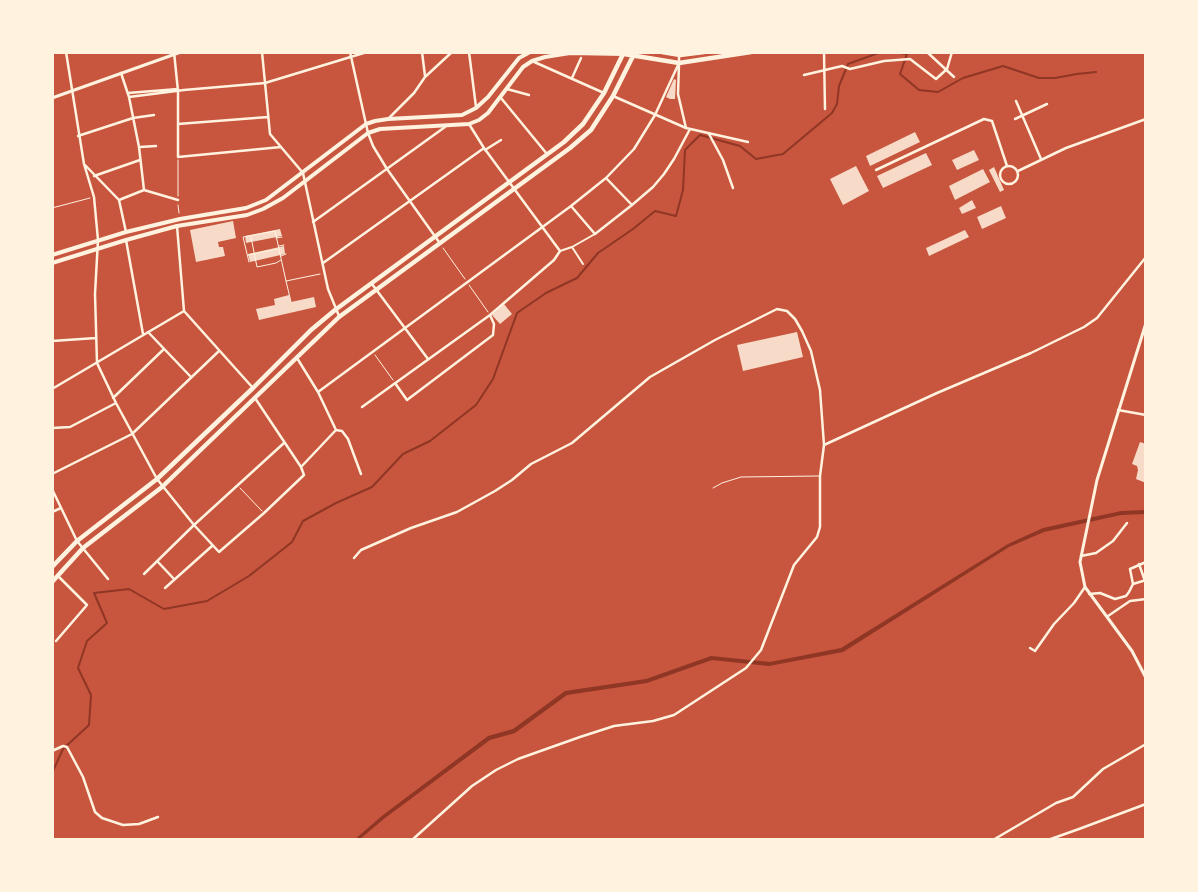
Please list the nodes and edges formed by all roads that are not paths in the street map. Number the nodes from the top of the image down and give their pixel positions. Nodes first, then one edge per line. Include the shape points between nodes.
1 (66, 52) edge
2 (181, 52) edge
3 (262, 52) edge
4 (350, 52) edge
5 (367, 52) edge
6 (422, 52) edge
7 (452, 52) edge
8 (469, 52) edge
9 (523, 52) edge
10 (530, 52) edge
11 (662, 52) edge
12 (704, 52) edge
13 (751, 52) edge
14 (824, 52) edge
15 (927, 52) edge
16 (952, 52) edge
17 (624, 53) edge
18 (175, 54) edge
19 (634, 54) edge
20 (680, 55) junction
21 (351, 57) junction
22 (519, 58) junction
23 (581, 58) dead end
24 (532, 61) junction
25 (679, 63) junction
26 (947, 69) junction
27 (826, 70) junction
28 (121, 73) junction
29 (804, 75) dead end
30 (954, 76) dead end
31 (426, 77) junction
32 (572, 78) junction
33 (265, 83) junction
34 (507, 89) junction
35 (178, 90) junction
36 (72, 92) junction
37 (604, 92) junction
38 (128, 93) junction
39 (529, 94) dead end
40 (613, 96) junction
41 (129, 97) junction
42 (52, 98) edge
43 (501, 98) junction
44 (1016, 101) dead end
45 (1047, 104) dead end
46 (476, 108) junction
47 (825, 109) dead end
48 (655, 114) junction
49 (154, 115) dead end
50 (1022, 115) junction
51 (268, 117) junction
52 (133, 118) junction
53 (388, 119) junction
54 (1015, 119) dead end
55 (1146, 119) edge
56 (178, 124) junction
57 (366, 124) junction
58 (469, 124) junction
59 (446, 126) junction
60 (688, 128) junction
61 (368, 133) junction
62 (709, 134) junction
63 (78, 136) junction
64 (501, 140) dead end
65 (748, 142) dead end
66 (156, 146) dead end
67 (139, 147) junction
68 (281, 147) junction
69 (484, 149) junction
70 (547, 154) junction
71 (1041, 159) junction
72 (140, 160) junction
73 (84, 164) junction
74 (1007, 166) junction
75 (387, 169) junction
76 (876, 170) dead end
77 (1018, 171) junction
78 (303, 173) junction
79 (94, 176) junction
80 (606, 178) junction
81 (306, 180) junction
82 (509, 181) junction
83 (733, 188) dead end
84 (514, 189) junction
85 (144, 190) junction
86 (119, 200) junction
87 (178, 200) road end
88 (410, 202) junction
89 (632, 205) junction
90 (571, 206) junction
91 (313, 222) junction
92 (177, 226) junction
93 (542, 228) junction
94 (126, 232) junction
95 (595, 234) junction
96 (435, 236) junction
97 (98, 240) junction
98 (126, 240) junction
99 (440, 243) junction
100 (572, 247) junction
101 (98, 248) junction
102 (560, 251) junction
103 (52, 255) edge
104 (1146, 257) edge
105 (52, 263) edge
106 (323, 263) junction
107 (583, 264) dead end
108 (371, 283) junction
109 (375, 289) junction
110 (335, 310) junction
111 (184, 311) junction
112 (490, 315) junction
113 (339, 317) junction
114 (1146, 323) edge
115 (404, 327) junction
116 (148, 332) junction
117 (143, 335) junction
118 (96, 338) junction
119 (52, 341) edge
120 (164, 350) junction
121 (219, 351) junction
122 (297, 358) junction
123 (428, 359) junction
124 (97, 362) junction
125 (191, 377) junction
126 (395, 383) junction
127 (253, 388) junction
128 (52, 389) edge
129 (318, 392) junction
130 (114, 398) junction
131 (255, 398) junction
132 (116, 403) junction
133 (362, 408) dead end
134 (1118, 410) junction
135 (1146, 415) edge
136 (52, 428) edge
137 (336, 430) junction
138 (132, 434) junction
139 (284, 443) junction
140 (824, 445) junction
141 (302, 467) junction
142 (52, 474) edge
143 (362, 474) dead end
144 (820, 474) junction
145 (156, 479) junction
146 (162, 487) junction
147 (713, 488) dead end
148 (52, 489) edge
149 (61, 508) junction
150 (52, 512) edge
151 (1127, 523) dead end
152 (194, 525) junction
153 (77, 541) junction
154 (212, 546) junction
155 (82, 548) junction
156 (1081, 556) junction
157 (354, 558) dead end
158 (158, 562) junction
159 (1146, 562) edge
160 (1139, 564) junction
161 (52, 567) edge
162 (144, 574) dead end
163 (58, 576) junction
164 (108, 579) dead end
165 (174, 579) junction
166 (1145, 580) edge
167 (52, 582) edge
168 (1133, 584) junction
169 (165, 588) dead end
170 (1085, 588) junction
171 (1090, 594) junction
172 (1146, 599) edge
173 (1108, 616) junction
174 (56, 641) dead end
175 (1030, 648) dead end
176 (1146, 678) edge
177 (1146, 744) edge
178 (52, 751) edge
179 (1146, 804) edge
180 (158, 817) dead end
181 (412, 840) edge
182 (993, 840) edge
183 (1048, 840) edge

1 - 36 street
2 - 18 street
3 - 33 street
4 - 21 street
5 - 21 street
6 - 31 street
7 - 31 street
8 - 46 street
9 - 22 street
10 - 22 main road
11 - 20 main road
12 - 20 main road
13 - 25 main road
14 - 27 street
15 - 26 street
16 - 26 street
17 - 19 main road
17 - 24 main road via 570,53
17 - 37 main road
18 - 28 street
18 - 35 street
19 - 25 main road
19 - 40 main road
20 - 25 street
21 - 33 street
21 - 57 street
22 - 46 main road
23 - 32 street
24 - 32 street
24 - 34 main road via 523,67
25 - 48 street
25 - 60 street via 678,94
26 - 27 street via 936,79 909,59 902,59
26 - 30 street
27 - 29 street
27 - 47 street
28 - 36 street
28 - 38 street
31 - 53 street
32 - 37 street
33 - 35 street
33 - 51 street
34 - 39 street
34 - 43 main road
35 - 38 street
35 - 41 street
35 - 56 street
36 - 42 street
36 - 63 street
37 - 70 main road via 583,124
38 - 41 street
40 - 48 street
40 - 84 main road via 591,130
41 - 52 street
43 - 58 main road via 488,113
43 - 70 street
44 - 50 street
45 - 50 street
46 - 53 main road via 462,115
48 - 60 street
48 - 80 street via 634,148
49 - 52 street
50 - 54 street
50 - 71 street
51 - 56 street
51 - 68 street via 270,134
52 - 63 street
52 - 67 street
53 - 57 main road
55 - 71 street
56 - 68 street via 178,157
57 - 61 street
57 - 78 main road
58 - 59 main road
58 - 69 street
59 - 61 main road via 380,128
59 - 75 street
60 - 62 street
60 - 89 street via 664,174
61 - 75 street
61 - 81 main road
62 - 65 street
62 - 83 street
63 - 73 street
64 - 69 street
66 - 67 street
67 - 72 street
68 - 78 street
69 - 82 street
69 - 88 street
70 - 82 main road
71 - 77 street
72 - 79 street
72 - 85 street
73 - 79 street
73 - 97 street via 94,197
74 - 76 street via 992,121 984,118
74 - 77 street
74 - 77 street via 1000,175 1007,184 1017,180
75 - 88 street
75 - 91 street
78 - 81 street
78 - 94 main road via 266,200 246,208
79 - 86 street
80 - 89 street
80 - 90 street
81 - 91 street
81 - 92 main road via 283,198 247,215
82 - 84 street
82 - 96 main road
84 - 93 street
84 - 99 main road
85 - 86 street
85 - 87 street
86 - 94 street
88 - 96 street
88 - 106 street
89 - 95 street
90 - 93 street
90 - 95 street
91 - 106 street
92 - 98 main road
92 - 111 street
93 - 102 street
93 - 115 street
94 - 97 main road
95 - 100 street
96 - 99 street
96 - 108 main road
97 - 101 street
97 - 103 main road
98 - 101 main road
98 - 117 street
99 - 109 main road
100 - 102 street
100 - 107 street
101 - 105 main road
101 - 118 street
102 - 112 street via 554,260
104 - 140 street via 1097,318 1084,327
106 - 110 street
108 - 109 street
108 - 110 main road
109 - 113 main road
109 - 115 street
110 - 113 street
110 - 127 main road
111 - 116 street
111 - 121 street
112 - 123 street
112 - 126 street via 494,324 493,335 407,400
113 - 122 main road
114 - 134 street
115 - 123 street
115 - 129 street
116 - 117 street
116 - 120 street
117 - 124 street
118 - 119 street
118 - 124 street
120 - 125 street
120 - 130 street
121 - 125 street
121 - 127 street
122 - 129 street
122 - 131 main road
123 - 126 street
124 - 128 street
124 - 130 street
125 - 138 street
126 - 133 street
127 - 145 main road
129 - 137 street
130 - 132 street
131 - 139 street
131 - 146 main road
132 - 136 street via 70,427
132 - 138 street
134 - 135 street
134 - 156 street via 1095,486
137 - 141 street
137 - 143 street via 342,431 348,439
138 - 142 street
138 - 145 street
139 - 141 street
139 - 152 street
140 - 144 street
140 - 157 street via 820,390 811,351 795,319 787,311 777,309 650,377 572,443 531,464 506,484 456,512 361,550
141 - 154 street via 304,475 264,514 219,552
144 - 147 lane via 741,477
144 - 181 street via 820,527 817,537 794,566 761,650 746,668 674,715 580,736 496,770 472,786
145 - 146 street
145 - 153 main road
146 - 152 street
146 - 155 main road
148 - 149 street
149 - 150 street
149 - 153 street
151 - 156 street via 1113,541 1096,553
152 - 154 street
152 - 158 street
153 - 155 street
153 - 161 main road
154 - 165 street
155 - 163 main road
155 - 164 street
156 - 170 street
158 - 162 street
158 - 165 street
159 - 160 street
160 - 166 street
160 - 168 street via 1130,569
163 - 167 main road
163 - 174 street via 87,605
165 - 169 street
166 - 168 street
168 - 171 street via 1130,592 1122,598
170 - 171 street
170 - 175 street via 1035,651
171 - 173 street
172 - 173 street via 1130,601
173 - 176 street
177 - 182 street via 1104,769 1073,797 1050,806
178 - 180 street via 68,747 95,812 102,818 123,825 139,824
179 - 183 street

